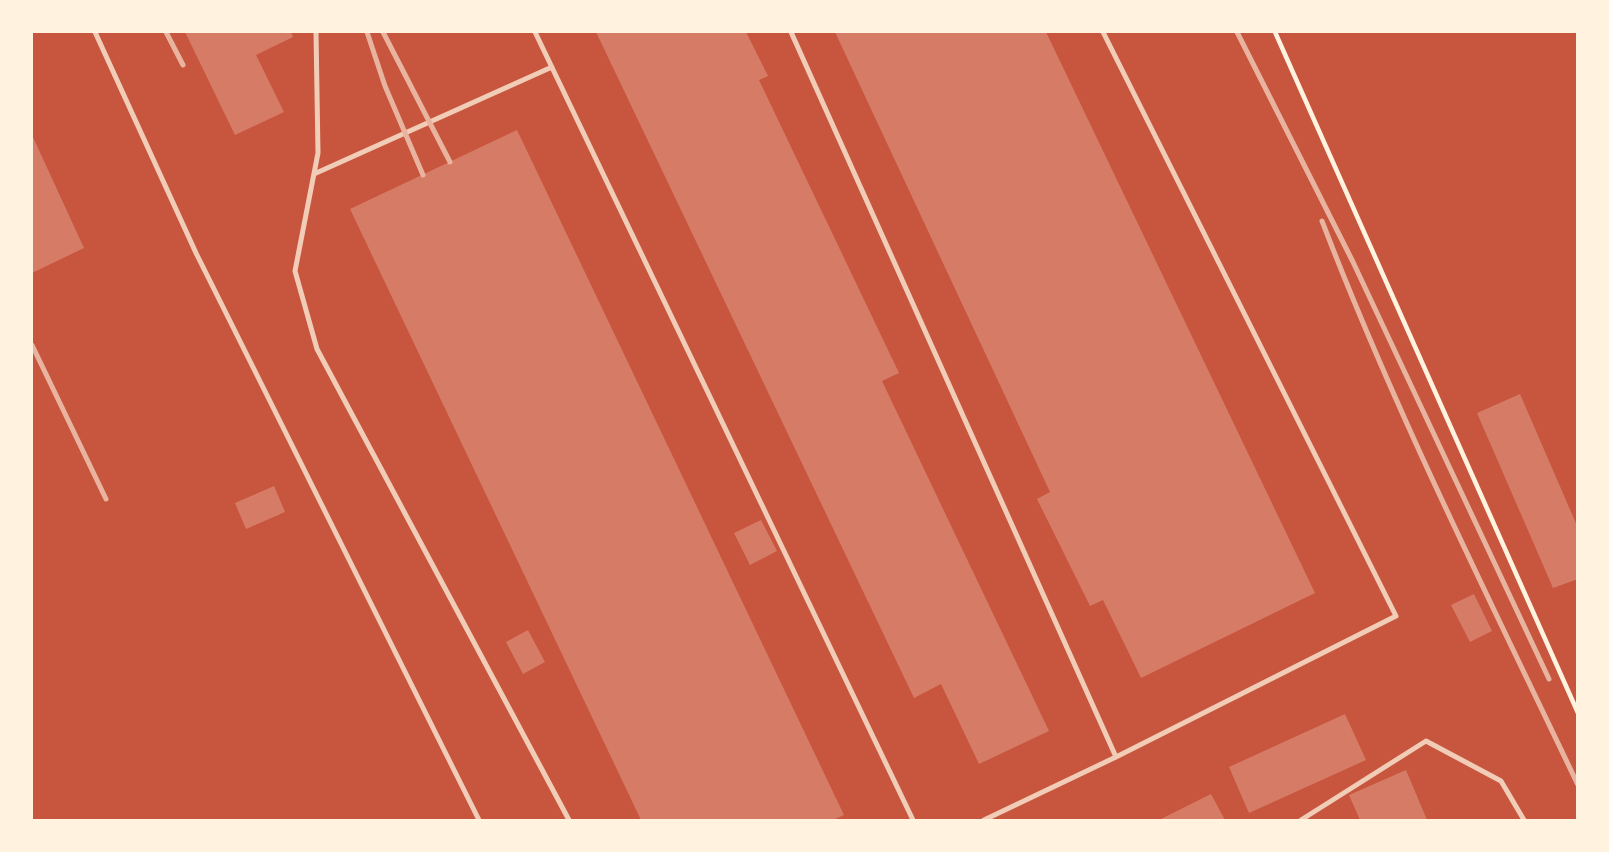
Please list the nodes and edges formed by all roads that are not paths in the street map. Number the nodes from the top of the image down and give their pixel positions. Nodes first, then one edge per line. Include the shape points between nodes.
1 (95, 32) edge
2 (316, 32) edge
3 (536, 32) edge
4 (791, 32) edge
5 (1103, 32) edge
6 (552, 67) junction
7 (314, 174) junction
8 (1116, 757) junction
9 (479, 821) edge
10 (569, 821) edge
11 (913, 821) edge
12 (984, 821) edge
13 (1301, 821) edge
14 (1524, 821) edge

1 - 9 lane via 196,253
2 - 7 lane via 318,153
3 - 6 lane
4 - 8 lane
5 - 8 lane via 1396,616
6 - 7 lane
6 - 11 lane
7 - 10 lane via 295,271 317,349
8 - 12 lane
13 - 14 lane via 1426,741 1501,781

